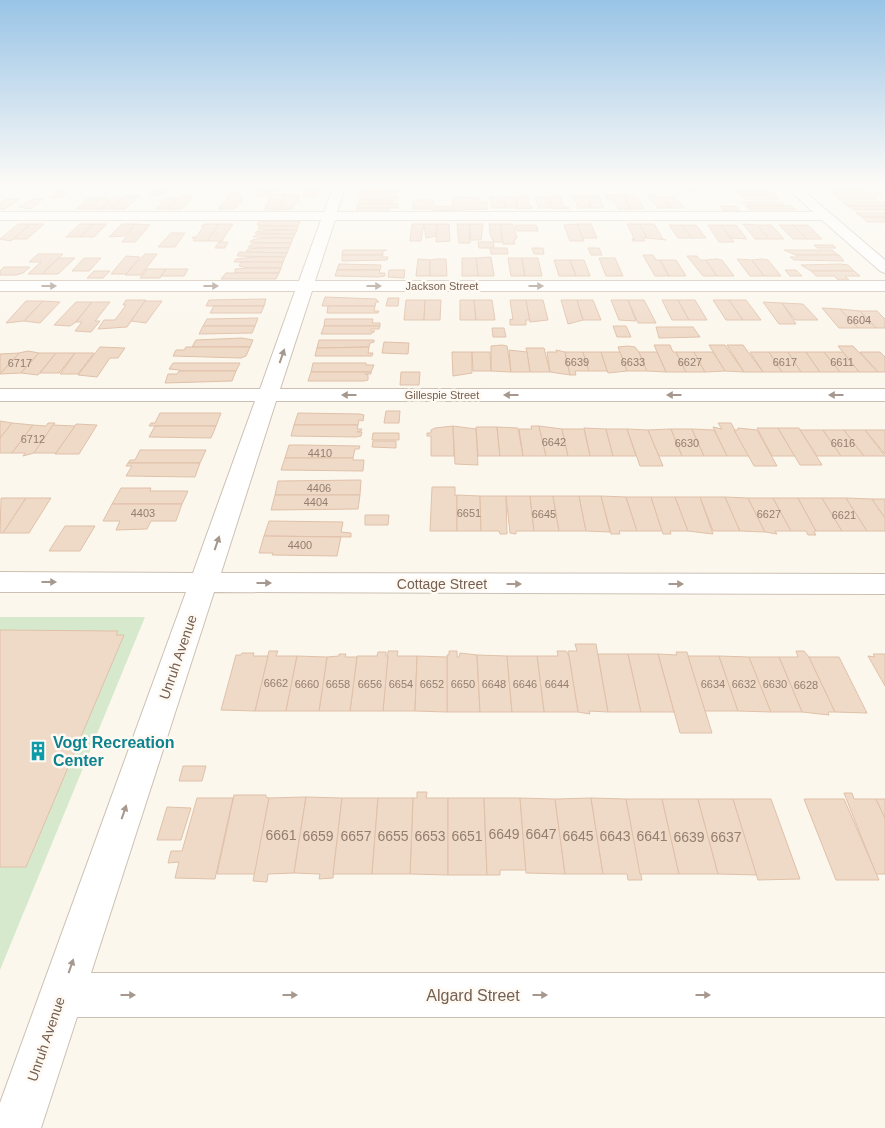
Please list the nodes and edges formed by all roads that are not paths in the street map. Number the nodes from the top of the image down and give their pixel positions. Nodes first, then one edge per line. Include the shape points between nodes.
1 (322, 238) edge
2 (851, 238) edge
3 (885, 268) edge
4 (0, 286) edge
5 (306, 286) junction
6 (885, 286) edge
7 (0, 394) edge
8 (268, 395) junction
9 (885, 395) edge
10 (0, 582) edge
11 (204, 583) junction
12 (885, 584) edge
13 (61, 995) junction
14 (885, 995) edge
15 (16, 1128) edge

1 - 5 street, Unruh Avenue
2 - 3 street
4 -> 5 street, Jackson Street
5 -> 6 street, Jackson Street
8 -> 5 street, Unruh Avenue
7 - 8 street, Gillespie Street
9 -> 8 street, Gillespie Street
11 -> 8 street, Unruh Avenue
10 -> 11 street, Cottage Street
11 -> 12 street, Cottage Street
13 -> 11 street, Unruh Avenue
13 -> 14 street, Algard Street
13 - 15 street, Unruh Avenue

